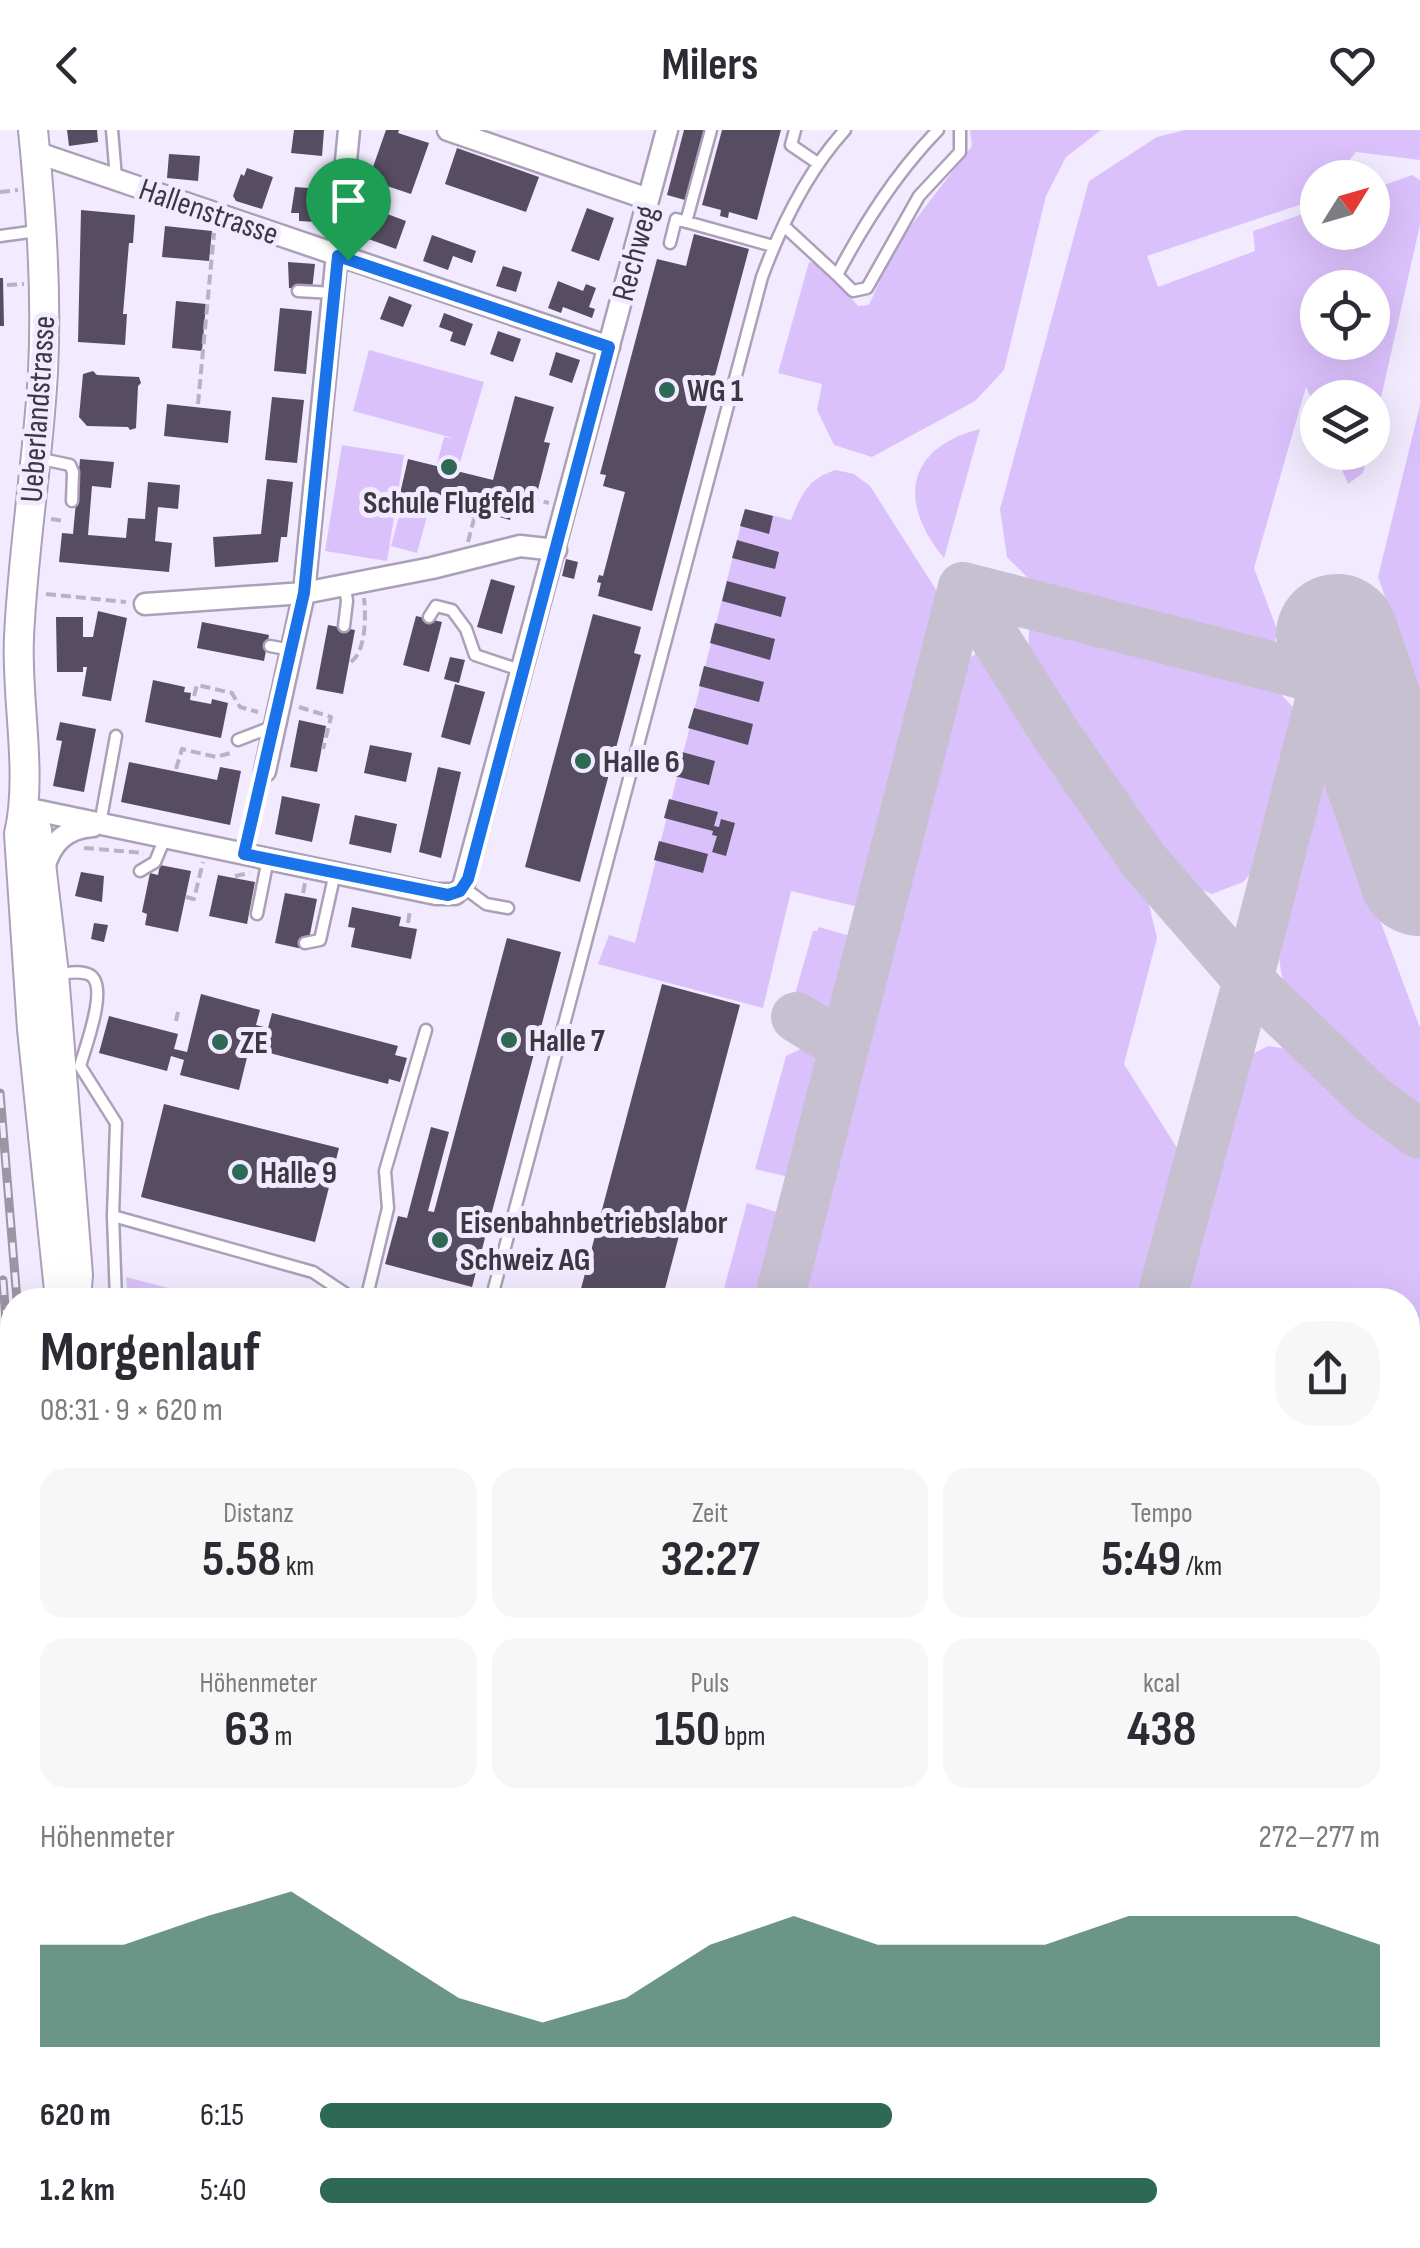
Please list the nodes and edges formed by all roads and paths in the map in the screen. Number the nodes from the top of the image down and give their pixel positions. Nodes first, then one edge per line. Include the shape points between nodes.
1 (112, 130) edge
2 (349, 130) edge
3 (448, 130) edge
4 (667, 130) edge
5 (711, 130) edge
6 (795, 130) edge
7 (846, 130) edge
8 (938, 130) edge
9 (960, 130) edge
10 (34, 141) edge
11 (816, 162) junction
12 (116, 179) junction
13 (23, 189) dead end
14 (0, 192) edge
15 (648, 199) junction
16 (216, 213) junction
17 (686, 222) junction
18 (784, 226) junction
19 (43, 230) junction
20 (0, 236) edge
21 (670, 243) dead end
22 (774, 246) junction
23 (338, 256) junction
24 (837, 275) junction
25 (28, 284) dead end
26 (6, 285) dead end
27 (298, 291) dead end
28 (334, 293) junction
29 (609, 347) junction
30 (198, 404) dead end
31 (36, 458) junction
32 (529, 498) dead end
33 (72, 501) dead end
34 (558, 506) dead end
35 (46, 518) dead end
36 (474, 518) dead end
37 (64, 521) dead end
38 (470, 534) dead end
39 (556, 550) junction
40 (353, 585) junction
41 (21, 591) junction
42 (304, 593) junction
43 (145, 604) joint
44 (429, 617) dead end
45 (344, 626) dead end
46 (270, 646) dead end
47 (292, 650) junction
48 (351, 662) dead end
49 (524, 672) junction
50 (194, 696) dead end
51 (277, 715) junction
52 (116, 736) dead end
53 (238, 745) joint
54 (323, 749) dead end
55 (176, 770) dead end
56 (265, 771) joint
57 (25, 808) junction
58 (100, 825) junction
59 (166, 838) junction
60 (77, 847) dead end
61 (143, 853) dead end
62 (244, 854) junction
63 (204, 857) dead end
64 (268, 859) junction
65 (140, 871) dead end
66 (43, 872) junction
67 (334, 873) junction
68 (459, 891) junction
69 (186, 897) dead end
70 (412, 900) dead end
71 (508, 908) dead end
72 (257, 914) dead end
73 (408, 923) dead end
74 (306, 943) dead end
75 (41, 975) junction
76 (178, 1012) dead end
77 (176, 1021) dead end
78 (426, 1030) dead end
79 (113, 1216) junction
80 (59, 1288) edge
81 (77, 1288) edge
82 (116, 1288) edge
83 (337, 1288) edge
84 (369, 1288) edge
85 (493, 1288) edge

1 - 12 lane
2 - 23 street
3 - 15 street
4 - 15 street, Rechweg
5 - 17 lane
6 - 11 lane via 791,145
7 - 11 lane
8 - 24 lane via 906,163
9 - 24 lane via 960,152 919,196 866,288 853,291
10 - 12 street, Hallenstrasse
10 - 19 main road, Ueberlandstrasse
11 - 18 lane
12 - 16 street, Hallenstrasse
13 - 14 path
15 - 29 street, Rechweg
16 - 23 street, Hallenstrasse
16 - 30 path
17 - 21 lane via 676,219
17 - 22 lane
18 - 22 lane
18 - 24 lane
19 - 20 lane
19 - 31 main road, Ueberlandstrasse
22 - 85 lane
23 - 28 street
23 - 29 street, Hallenstrasse
25 - 26 path
27 - 28 lane
28 - 42 street via 305,502
29 - 39 street, Rechweg
31 - 33 lane via 70,465
31 - 41 main road, Ueberlandstrasse
32 - 34 path
35 - 37 path
36 - 38 path
39 - 40 street via 520,546
39 - 49 street, Rechweg
40 - 42 street
40 - 45 lane
40 - 48 path via 363,634
41 - 43 path
41 - 57 main road, Ueberlandstrasse
42 - 43 street
42 - 47 street
44 - 49 lane via 436,606 452,610 475,654
46 - 47 lane
47 - 51 street
49 - 68 street, Rechweg
50 - 51 path via 197,684 232,693 240,707
51 - 53 lane
51 - 54 path via 332,717
51 - 56 street
52 - 58 lane
53 - 55 path via 216,758 182,749
56 - 62 path
57 - 58 street
57 - 66 main road, Ueberlandstrasse via 37,830
57 - 75 main road, Ueberlandstrasse via 19,834
58 - 59 street
58 - 66 street via 59,838
59 - 62 street
59 - 65 lane via 155,862
60 - 61 path
62 - 64 street
63 - 69 path via 194,899
64 - 67 street
64 - 72 lane
66 - 75 main road, Ueberlandstrasse
67 - 68 street via 436,894
67 - 74 lane via 320,940
68 - 71 lane
70 - 73 path
75 - 79 lane via 82,973 98,984 80,1066 116,1123
75 - 80 main road, Ueberlandstrasse
75 - 81 main road, Ueberlandstrasse
76 - 77 path
78 - 84 lane via 386,1171 388,1208
79 - 82 lane
79 - 83 lane via 313,1272

